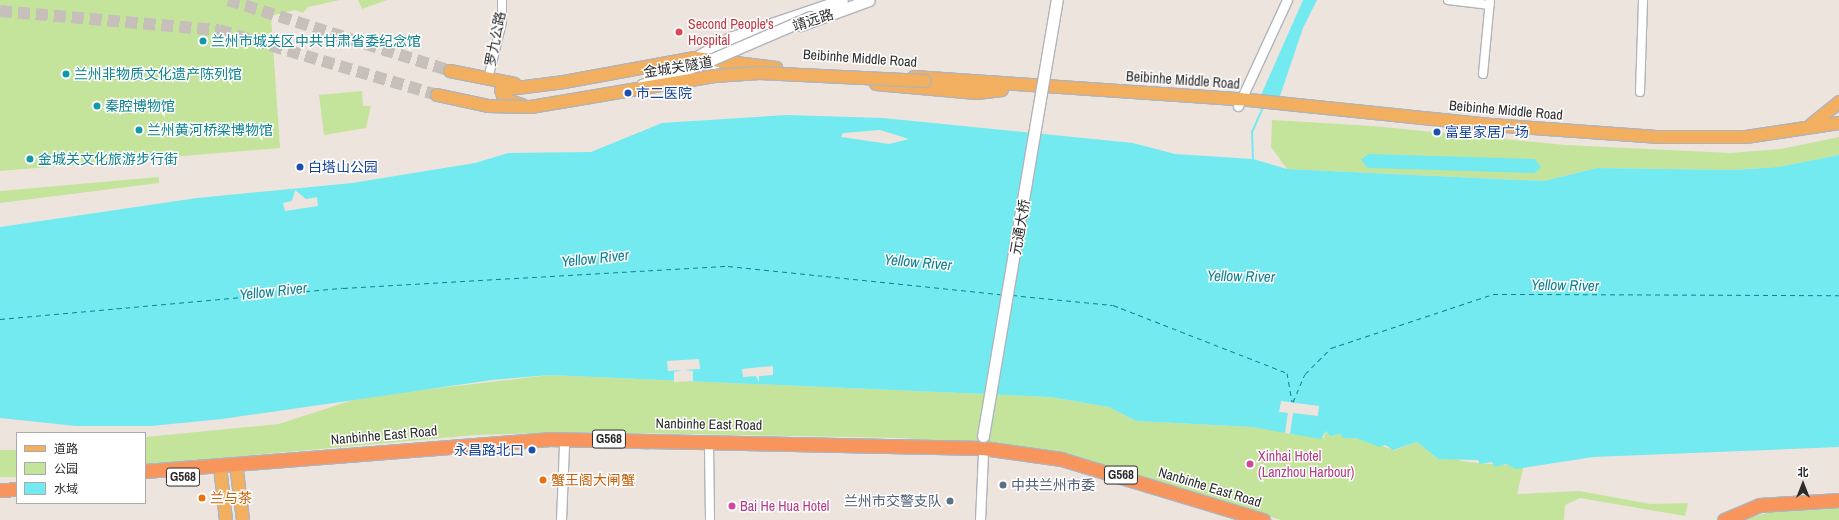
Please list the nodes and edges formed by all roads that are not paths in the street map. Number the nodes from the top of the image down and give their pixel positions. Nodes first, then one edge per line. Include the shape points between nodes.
1 (502, 0) edge
2 (842, 0) edge
3 (855, 0) edge
4 (869, 0) edge
5 (1057, 0) edge
6 (1287, 0) edge
7 (1448, 0) edge
8 (1643, 0) edge
9 (1490, 2) edge
10 (695, 58) junction
11 (716, 60) junction
12 (450, 71) tunnel mouth
13 (1484, 74) dead end
14 (488, 79) junction
15 (691, 79) junction
16 (526, 84) junction
17 (630, 89) junction
18 (1002, 90) junction
19 (1640, 92) dead end
20 (437, 96) tunnel mouth
21 (1238, 102) junction
22 (1839, 102) edge
23 (1273, 106) junction
24 (1839, 123) edge
25 (1839, 130) edge
26 (1794, 131) junction
27 (564, 445) junction
28 (709, 446) junction
29 (983, 446) junction
30 (238, 468) junction
31 (221, 470) junction
32 (146, 471) edge
33 (16, 480) edge
34 (146, 480) edge
35 (0, 481) edge
36 (16, 488) edge
37 (0, 490) edge
38 (1839, 500) edge
39 (226, 520) edge
40 (243, 520) edge
41 (561, 520) edge
42 (710, 520) edge
43 (980, 520) edge
44 (1244, 520) edge
45 (1263, 520) edge
46 (1724, 520) edge

1 - 14 street, 罗九公路 via 502,22
2 - 10 main road, 靖远路 via 730,38
3 - 17 main road, bridge via 708,61
4 - 11 main road, 靖远路 via 771,35
5 - 29 main road, 元通大桥, bridge
6 - 21 street
7 - 9 street
8 - 19 street
9 - 13 street
10 - 11 main road, Beibinhe Middle Road
10 - 15 main road
10 - 16 main road, Beibinhe Middle Road via 564,82
11 - 15 main road, 靖远路
11 - 21 main road, Beibinhe Middle Road via 757,67
12 - 14 main road
14 - 16 main road
15 - 16 main road via 547,109 515,104 500,93 508,87
15 - 18 main road via 759,74 977,92
17 - 18 main road, 金城关隧道, bridge via 760,73 925,82
17 - 20 main road, 金城关隧道, bridge via 531,107 488,106
18 - 21 main road, Beibinhe Middle Road
21 - 23 main road, Beibinhe Middle Road
22 - 26 main road via 1819,122
23 - 25 main road, Beibinhe Middle Road via 1657,144 1747,144
23 - 26 main road, Beibinhe Middle Road via 1657,137 1746,137
24 - 26 main road, Beibinhe Middle Road
27 - 28 highway, Nanbinhe East Road / G568
27 - 30 highway, Nanbinhe East Road / G568 via 478,449
27 - 41 street
28 - 29 highway, Nanbinhe East Road / G568
28 - 42 street
29 - 30 highway, Nanbinhe East Road / G568 via 548,439
29 - 43 street
29 - 44 highway, Nanbinhe East Road / G568 via 1096,474
29 - 45 highway, Nanbinhe East Road / G568 via 1061,459
30 - 31 highway, Nanbinhe East Road / G568
30 - 40 main road
31 - 32 highway, Nanbinhe East Road / G568
31 - 34 highway, Nanbinhe East Road / G568
31 - 39 main road
33 - 35 highway
36 - 37 highway
38 - 46 highway via 1760,505

